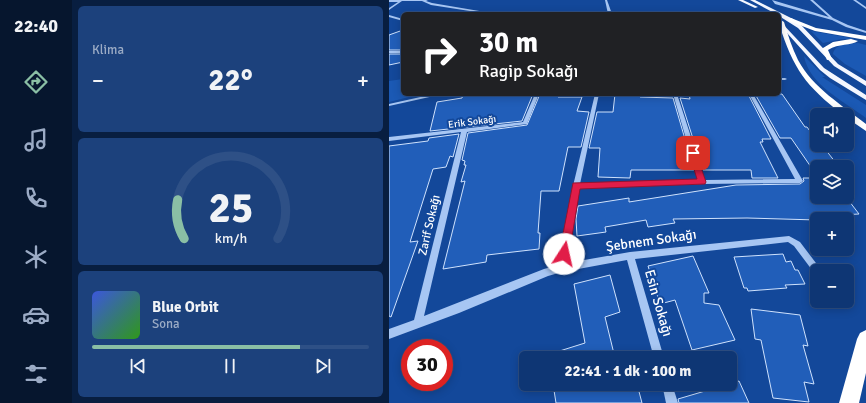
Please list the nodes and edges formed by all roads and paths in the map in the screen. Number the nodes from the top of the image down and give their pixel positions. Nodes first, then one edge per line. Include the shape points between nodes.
1 (422, 0) edge
2 (431, 0) edge
3 (606, 0) edge
4 (740, 0) edge
5 (752, 0) edge
6 (773, 0) edge
7 (811, 0) edge
8 (854, 0) edge
9 (389, 1) edge
10 (401, 1) edge
11 (866, 8) edge
12 (389, 9) edge
13 (482, 12) edge
14 (609, 12) edge
15 (765, 12) edge
16 (775, 12) edge
17 (781, 15) edge
18 (389, 16) edge
19 (401, 19) edge
20 (833, 19) junction
21 (791, 20) junction
22 (781, 22) edge
23 (781, 24) edge
24 (866, 32) edge
25 (866, 38) edge
26 (866, 42) edge
27 (389, 52) edge
28 (401, 52) edge
29 (829, 58) junction
30 (781, 79) edge
31 (785, 79) dead end
32 (866, 84) edge
33 (432, 96) edge
34 (536, 96) edge
35 (597, 96) edge
36 (676, 96) edge
37 (752, 96) edge
38 (866, 98) edge
39 (389, 105) edge
40 (866, 128) edge
41 (463, 131) junction
42 (389, 139) edge
43 (702, 182) junction
44 (576, 186) junction
45 (630, 256) junction
46 (813, 264) edge
47 (562, 268) junction
48 (418, 324) junction
49 (389, 334) edge
50 (866, 339) edge
51 (657, 351) edge
52 (669, 391) edge
53 (672, 403) edge
54 (849, 403) edge

1 - 2 street
1 - 10 street
1 - 13 street via 431,4
3 - 14 street
4 - 15 main road
5 - 16 main road
6 - 20 street
7 - 20 street
8 - 11 street
9 - 10 street
10 - 12 street
17 - 21 main road
18 - 19 street
20 - 24 street
21 - 25 highway via 815,29
21 - 29 main road
22 - 38 main road via 822,69
23 - 40 highway via 797,64 807,78 825,96
26 - 29 highway via 835,43 825,49
27 - 28 street
29 - 32 main road
30 - 31 street
33 - 39 street
34 - 41 street, Erik Sokağı via 525,124
35 - 44 street
36 - 43 street
37 - 43 street via 800,181
41 - 42 street, Erik Sokağı
41 - 48 street, Zarif Sokağı
43 - 44 street
44 - 47 street
45 - 46 street, Şebnem Sokağı via 789,238
45 - 47 street, Şebnem Sokağı
45 - 51 street, Esin Sokağı
47 - 48 street, Şebnem Sokağı
48 - 49 street, Şebnem Sokağı
50 - 54 highway
52 - 53 street

